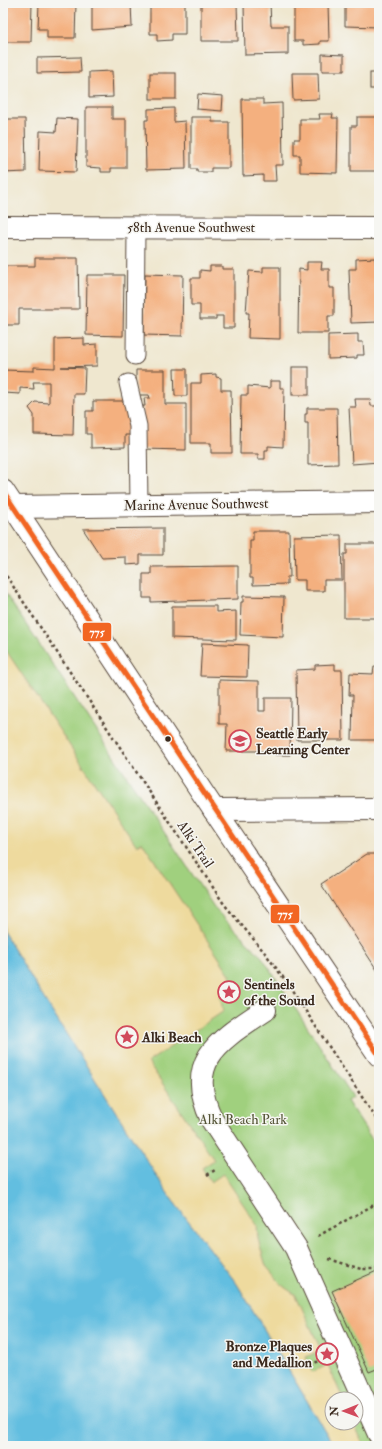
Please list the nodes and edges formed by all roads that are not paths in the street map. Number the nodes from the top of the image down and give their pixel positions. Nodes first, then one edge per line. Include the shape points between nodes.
1 (3, 227) edge
2 (136, 227) junction
3 (379, 228) edge
4 (135, 356) dead end
5 (128, 383) dead end
6 (8, 499) edge
7 (379, 502) edge
8 (139, 505) junction
9 (379, 809) edge
10 (214, 810) junction
11 (265, 1010) dead end
12 (376, 1043) edge
13 (379, 1434) edge

1 - 2 street, 58th Avenue Southwest
2 - 3 street, 58th Avenue Southwest
2 - 4 lane
5 - 8 lane via 138,426
6 - 8 street, Marine Avenue Southwest
6 - 10 street
7 - 8 street, Marine Avenue Southwest
9 - 10 street
10 - 12 street
11 - 13 street via 217,1044 208,1058 203,1074 205,1106 296,1248

